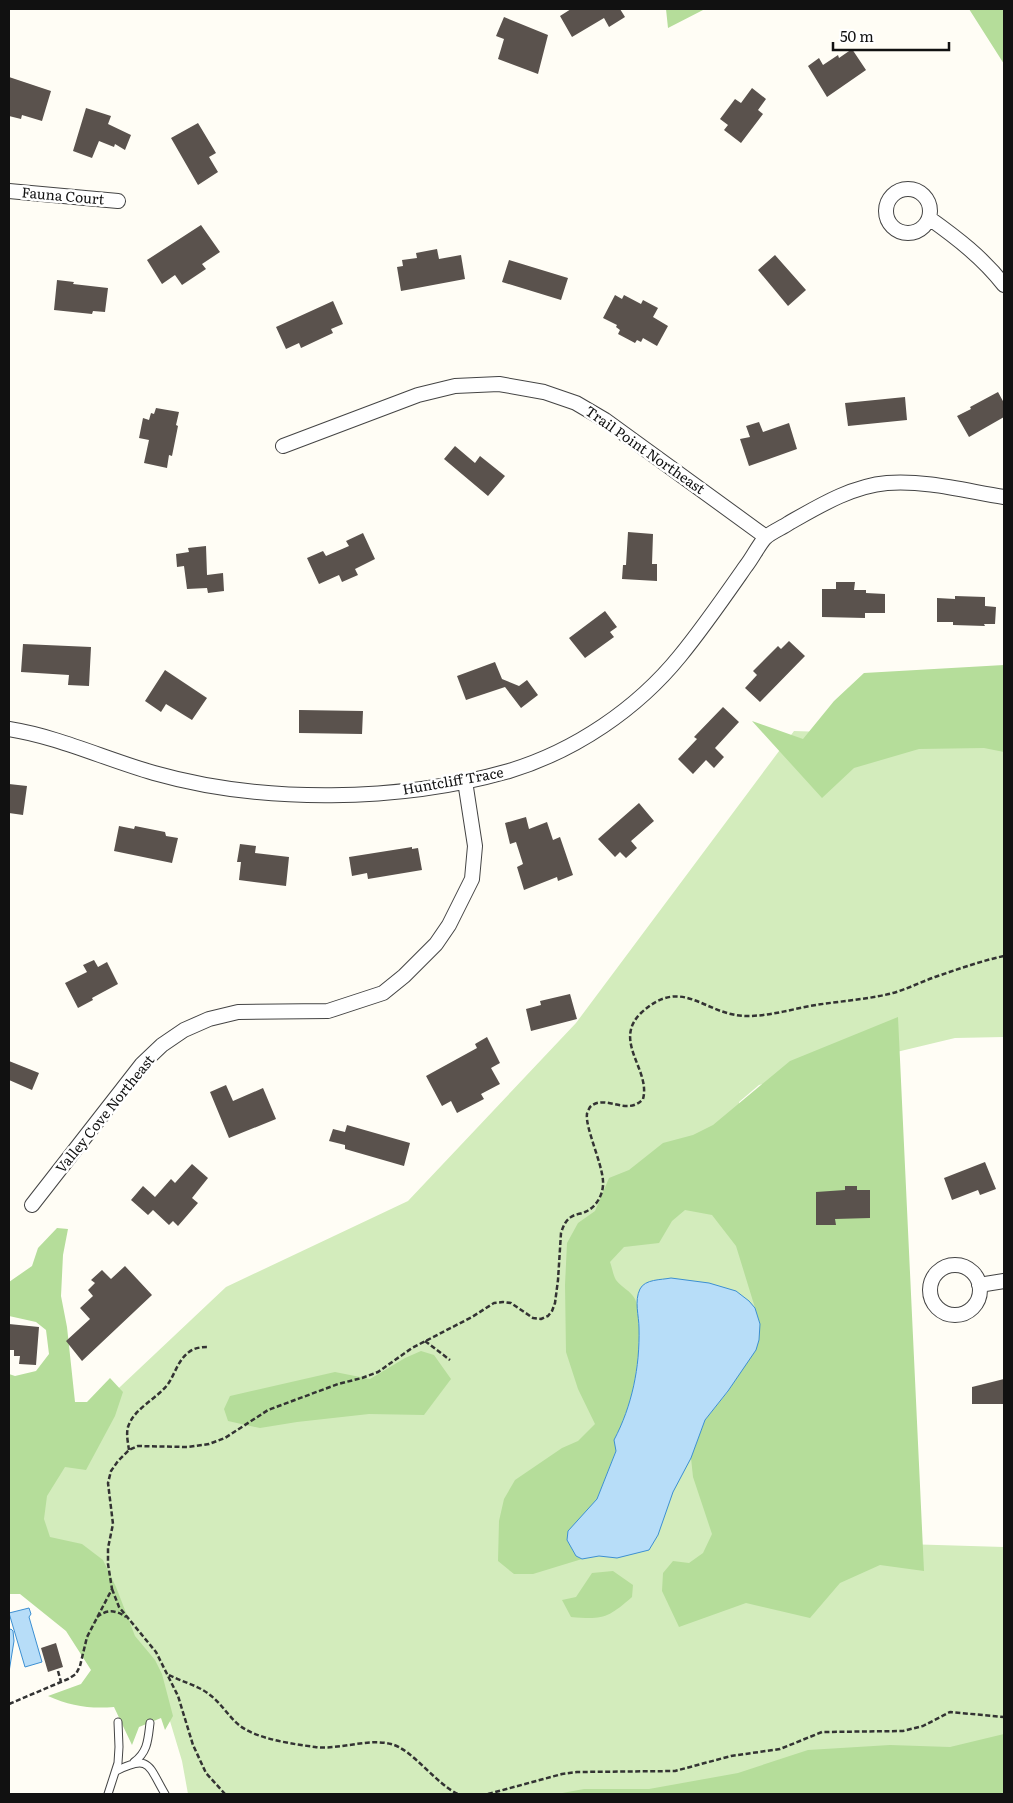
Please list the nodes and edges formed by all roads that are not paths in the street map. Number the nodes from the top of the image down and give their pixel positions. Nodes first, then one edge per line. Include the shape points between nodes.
1 (9, 192) edge
2 (118, 201) dead end
3 (929, 218) dead end
4 (1004, 285) edge
5 (283, 446) dead end
6 (1004, 497) edge
7 (766, 537) junction
8 (9, 729) edge
9 (465, 781) junction
10 (32, 1205) dead end
11 (1004, 1281) edge
12 (979, 1285) dead end
13 (118, 1722) dead end
14 (150, 1722) dead end
15 (134, 1762) junction
16 (116, 1771) junction
17 (108, 1794) edge
18 (164, 1794) edge

1 - 2 street, Fauna Court
3 - 4 street via 970,248
5 - 7 street, Trail Point Northeast via 418,395 455,386 500,384 544,392 576,403 605,420
6 - 7 street, Huntcliff Trace via 925,484 887,483 858,489 821,505
7 - 9 street, Huntcliff Trace via 679,657 626,709 590,734 552,754 511,770
8 - 9 street, Huntcliff Trace via 32,733 154,773 252,791 356,794
9 - 10 street, Valley Cove Northeast via 475,846 472,879 449,925 421,961 382,993 328,1010 238,1012 209,1019 184,1030 142,1064
11 - 12 street
13 - 16 lane via 120,1747
14 - 15 lane via 146,1750
15 - 16 lane
15 - 18 lane via 146,1764
16 - 17 lane

